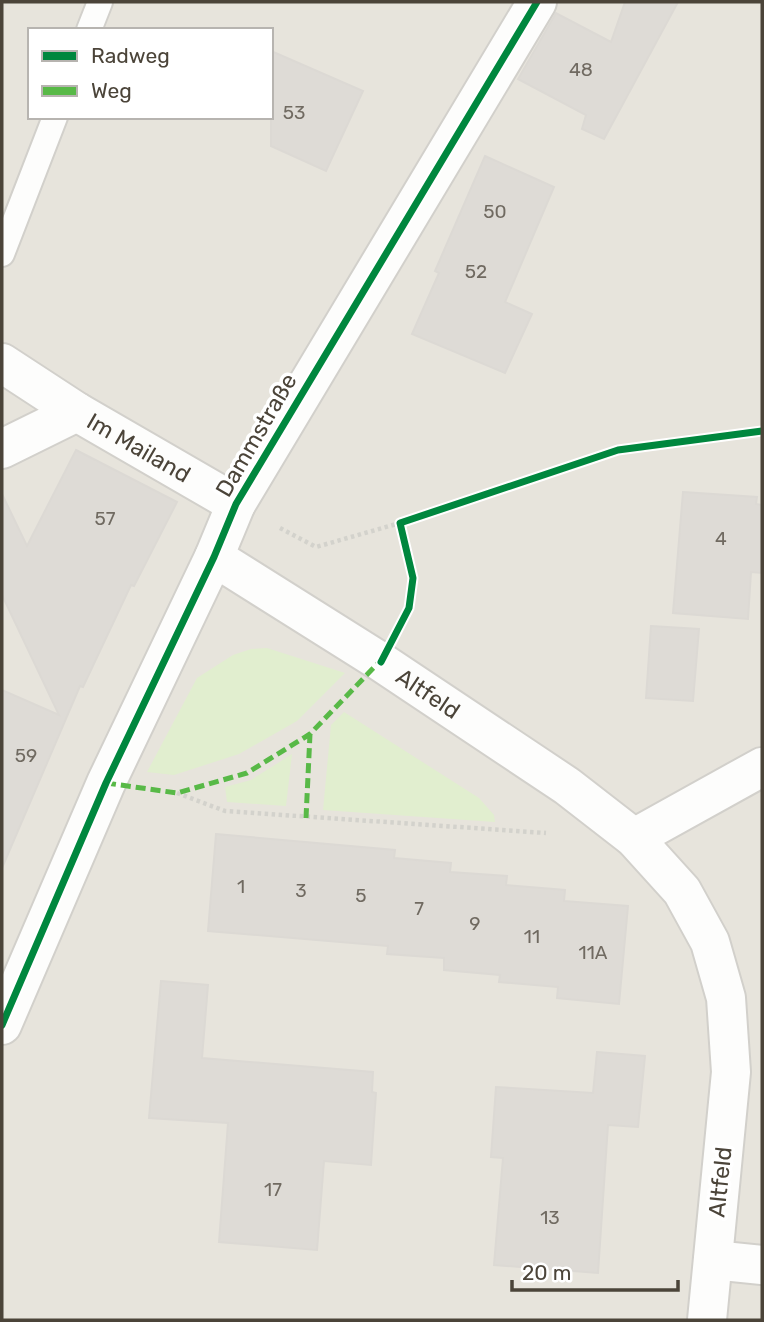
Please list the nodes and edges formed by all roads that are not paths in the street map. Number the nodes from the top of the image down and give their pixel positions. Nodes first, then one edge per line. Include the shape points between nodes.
1 (100, 2) edge
2 (537, 2) edge
3 (90, 28) edge
4 (54, 119) edge
5 (2, 254) edge
6 (2, 363) edge
7 (77, 412) junction
8 (2, 449) edge
9 (236, 504) junction
10 (215, 557) junction
11 (762, 767) edge
12 (634, 838) junction
13 (2, 1025) edge
14 (713, 1260) junction
15 (762, 1265) edge
16 (707, 1320) edge

1 - 3 lane
2 - 9 street, Dammstraße
4 - 5 lane
6 - 7 street, Im Mailand
7 - 8 street, Im Mailand
7 - 9 street, Im Mailand
9 - 10 street, Dammstraße
10 - 12 street, Altfeld via 567,786
10 - 13 street, Dammstraße via 106,783
11 - 12 street
12 - 14 street, Altfeld via 682,891 710,942 726,998 731,1072
14 - 15 street
14 - 16 street, Altfeld

